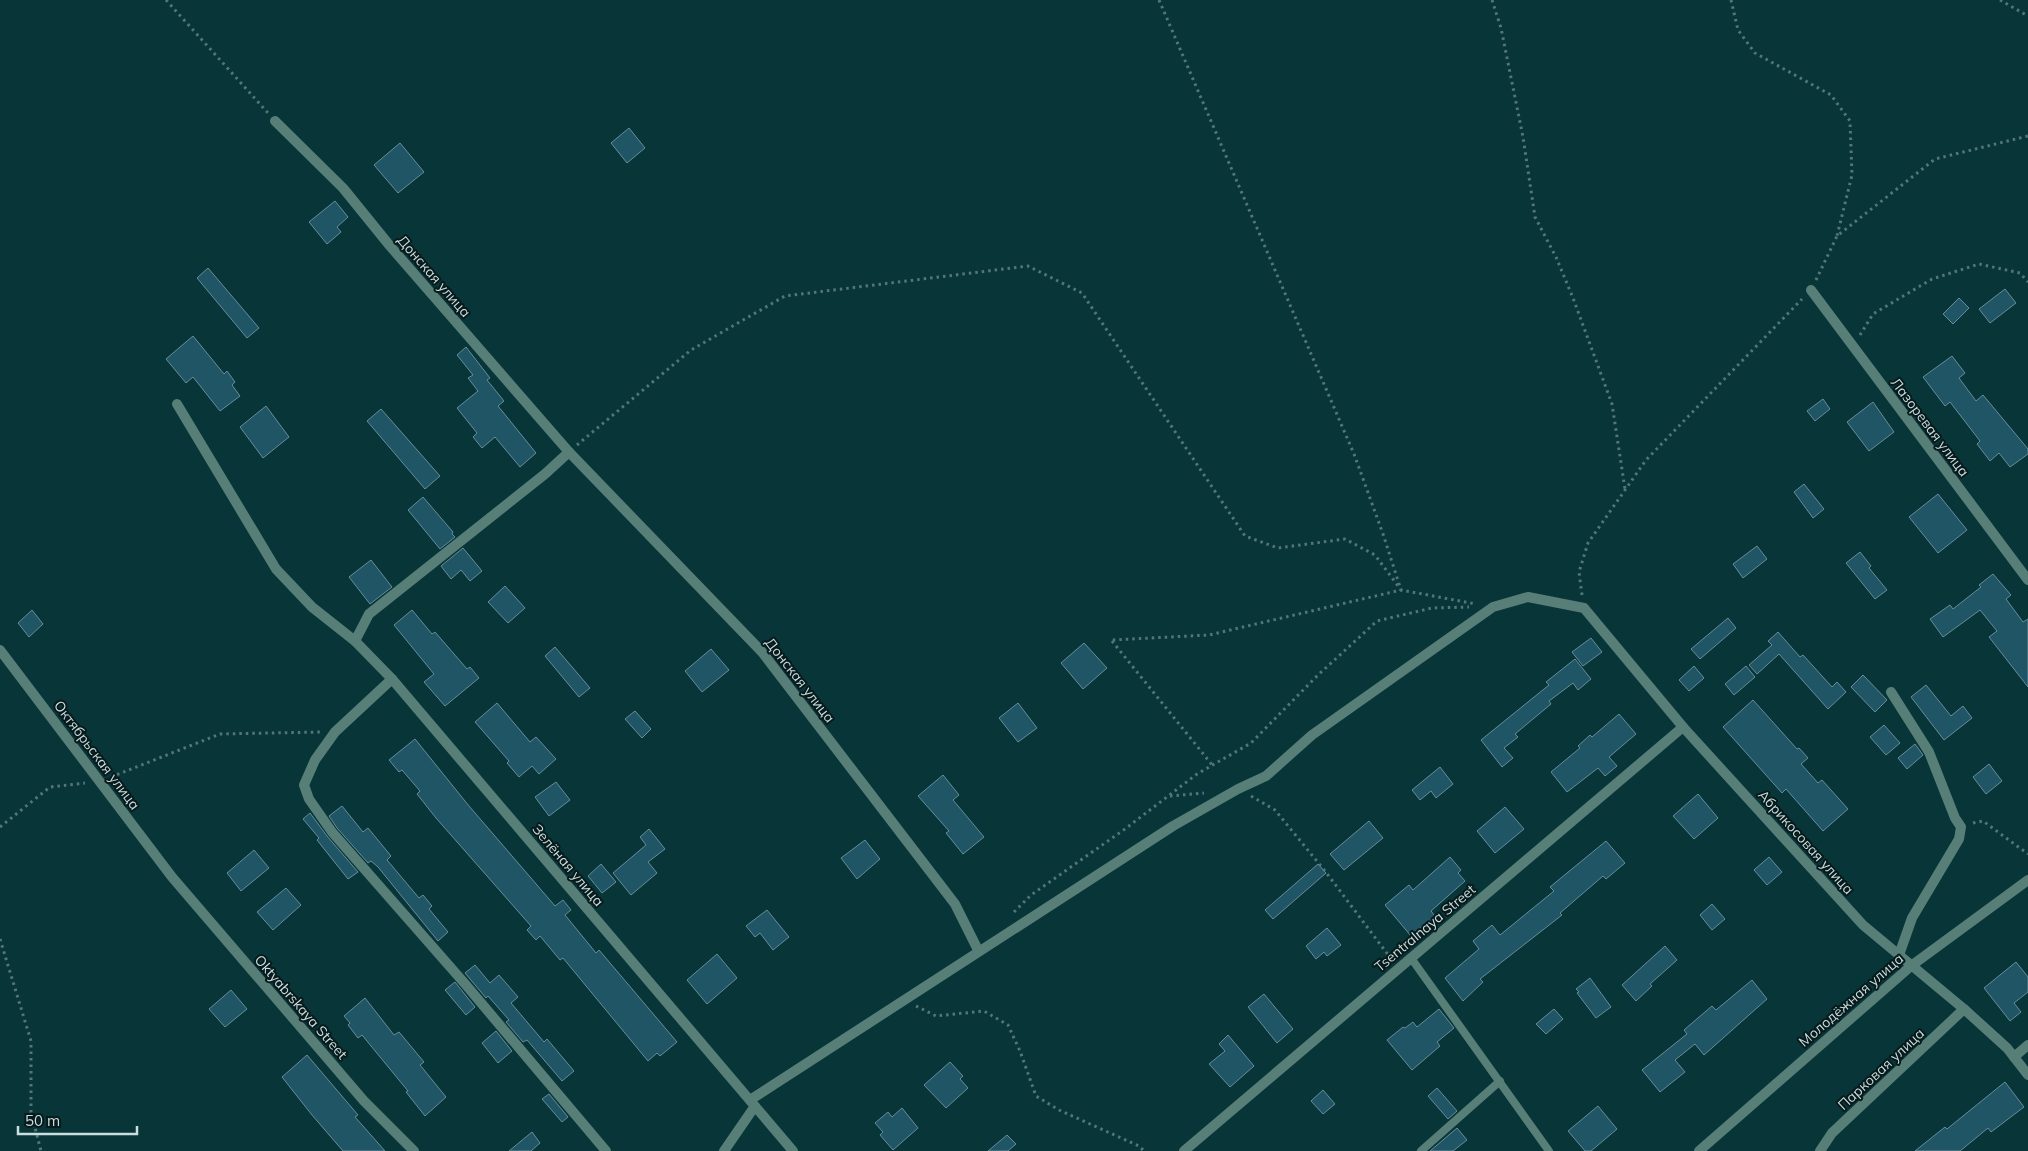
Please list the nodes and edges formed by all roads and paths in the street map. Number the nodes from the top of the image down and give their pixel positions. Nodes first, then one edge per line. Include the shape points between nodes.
1 (166, 0) edge
2 (1159, 0) edge
3 (1492, 0) edge
4 (1731, 0) edge
5 (2000, 0) edge
6 (2028, 16) edge
7 (275, 121) joint
8 (2028, 136) edge
9 (1837, 236) junction
10 (2028, 282) edge
11 (1811, 290) junction
12 (1853, 346) junction
13 (177, 404) dead end
14 (569, 452) junction
15 (1625, 490) junction
16 (2028, 580) edge
17 (1401, 590) junction
18 (1493, 607) junction
19 (1584, 608) junction
20 (355, 640) junction
21 (0, 650) edge
22 (392, 679) junction
23 (1891, 692) dead end
24 (1683, 726) junction
25 (336, 732) junction
26 (1212, 766) junction
27 (100, 781) junction
28 (1238, 789) junction
29 (1208, 792) dead end
30 (1169, 796) junction
31 (1961, 826) junction
32 (0, 827) edge
33 (2028, 854) edge
34 (2028, 880) edge
35 (1011, 916) dead end
36 (0, 939) edge
37 (978, 950) junction
38 (1899, 955) junction
39 (1411, 958) junction
40 (1911, 966) junction
41 (1398, 969) junction
42 (906, 1000) junction
43 (1964, 1009) junction
44 (2028, 1045) edge
45 (2014, 1057) junction
46 (2028, 1076) edge
47 (1500, 1080) junction
48 (752, 1103) junction
49 (41, 1151) edge
50 (414, 1151) edge
51 (606, 1151) edge
52 (724, 1151) edge
53 (793, 1151) edge
54 (1144, 1151) edge
55 (1184, 1151) edge
56 (1421, 1151) edge
57 (1549, 1151) edge
58 (1699, 1151) edge
59 (1820, 1151) edge

1 - 7 path
2 - 17 path via 1354,454
3 - 15 path via 1523,137 1535,217 1573,298 1612,404
4 - 9 path via 1738,30 1755,53 1831,95 1850,121 1852,175
5 - 6 path
7 - 14 street, Донская улица via 343,188
8 - 9 path via 1935,159
9 - 11 path
10 - 12 path via 2020,273 1979,264 1932,279 1872,314
11 - 12 street, Лазоревая улица
11 - 15 path via 1646,460
12 - 16 street, Лазоревая улица
13 - 20 street, Зелёная улица via 276,570 312,606
14 - 17 path via 691,350 785,296 1028,266 1082,293 1245,536 1278,548 1345,539 1375,554
14 - 20 street via 546,474 368,614
14 - 37 street, Донская улица via 762,652 955,904
15 - 19 path via 1588,543 1580,572
17 - 18 path
17 - 26 path via 1208,636 1112,640
18 - 19 street via 1528,597
18 - 26 path via 1432,608 1377,621 1251,743
18 - 28 street via 1312,735 1266,776
19 - 24 street, Абрикосовая улица
20 - 22 street, Зелёная улица
21 - 27 street, Октябрьская улица
22 - 25 street
22 - 48 street, Зелёная улица
23 - 31 street via 1929,752 1954,818
24 - 38 street, Абрикосовая улица via 1863,925
24 - 39 street, Tsentralnaya Street
25 - 27 path via 220,734
25 - 51 street via 315,760 304,785 309,799 332,832
26 - 30 path
27 - 32 path via 50,787
27 - 50 street, Oktyabrskaya Street via 172,877 364,1101
28 - 37 street via 1173,826
28 - 41 path via 1275,810 1325,870
29 - 30 path
30 - 35 path via 1031,895
31 - 33 path via 1983,821
31 - 38 street via 1959,839 1912,918
34 - 40 street, Молодёжная улица
36 - 49 path via 31,1041 31,1112
37 - 42 street
38 - 40 street, Абрикосовая улица
39 - 41 street, Tsentralnaya Street
39 - 47 lane
40 - 43 street, Абрикосовая улица
40 - 58 street, Молодёжная улица
41 - 55 street, Tsentralnaya Street
42 - 48 street
42 - 54 path via 936,1016 984,1012 1008,1025 1036,1096
43 - 45 street, Абрикосовая улица
43 - 59 street, Парковая улица via 1832,1134
44 - 45 street
45 - 46 street, Абрикосовая улица
47 - 56 lane
47 - 57 lane
48 - 52 street
48 - 53 street, Зелёная улица

